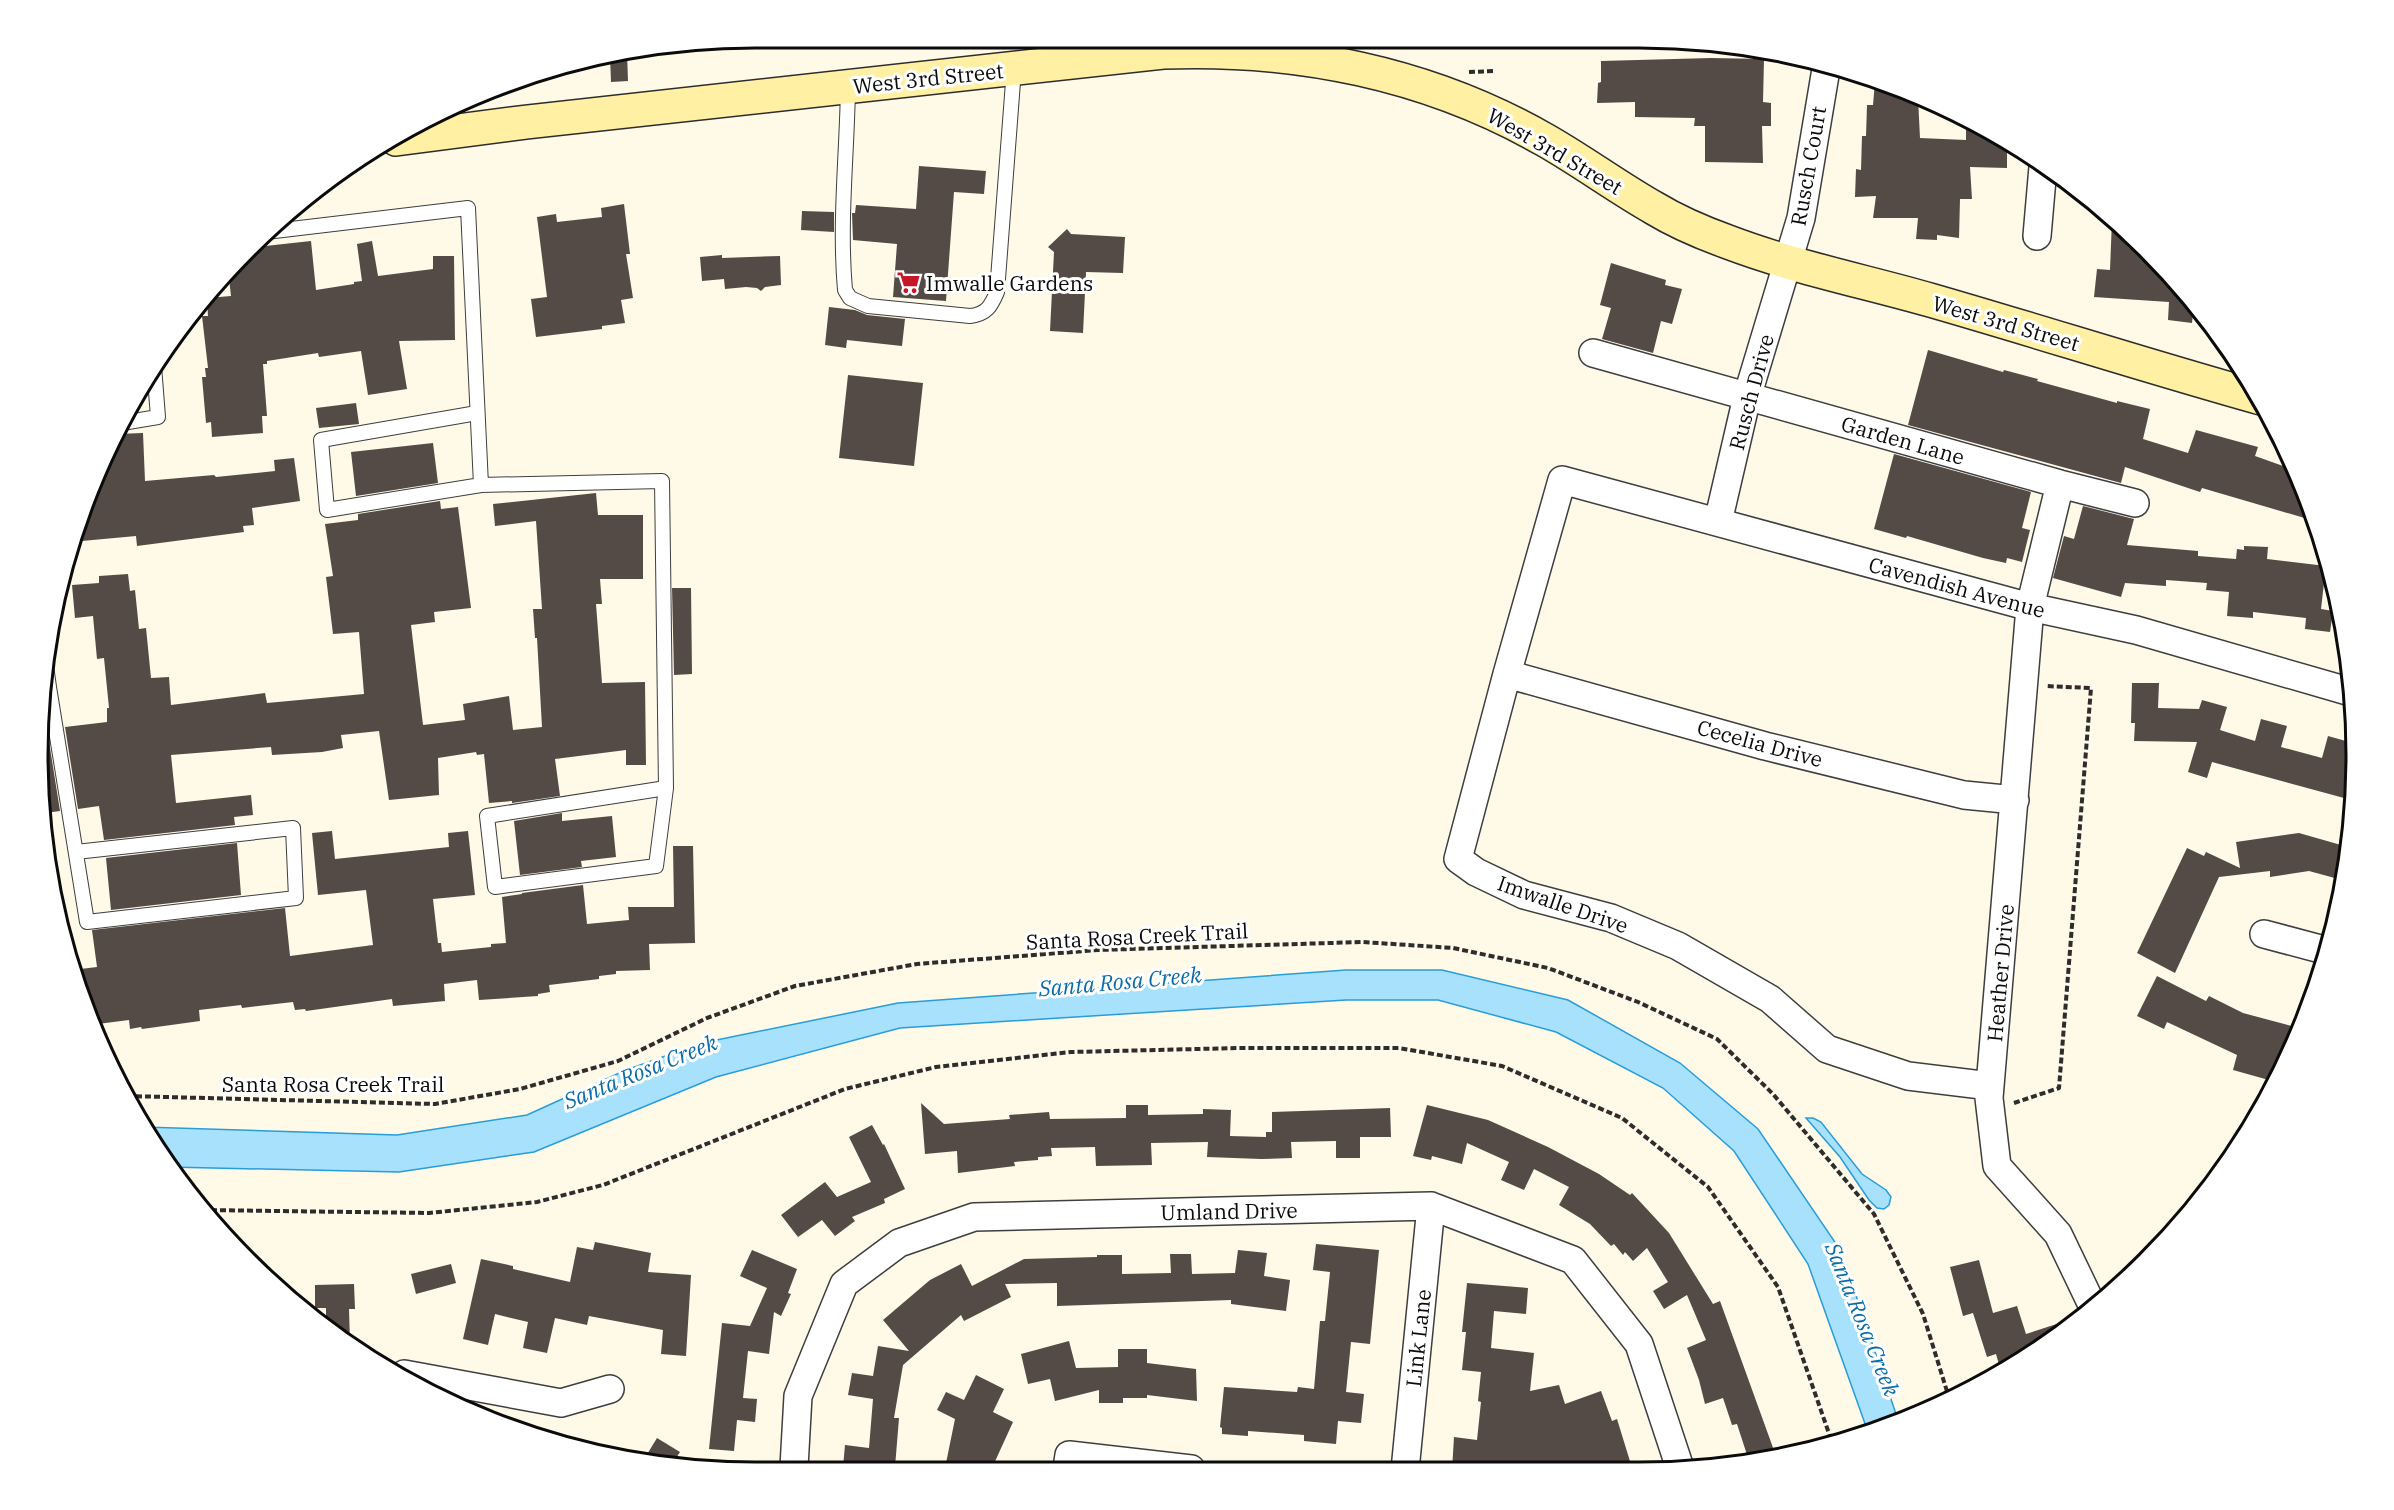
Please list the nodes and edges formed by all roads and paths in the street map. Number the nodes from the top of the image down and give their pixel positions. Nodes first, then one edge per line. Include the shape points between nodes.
1 (1014, 69) junction
2 (1825, 73) edge
3 (848, 87) junction
4 (412, 137) edge
5 (2042, 175) edge
6 (281, 230) edge
7 (2037, 236) dead end
8 (1789, 262) junction
9 (1593, 353) dead end
10 (155, 381) edge
11 (2242, 386) edge
12 (1747, 397) junction
13 (477, 413) junction
14 (132, 421) edge
15 (1562, 480) joint
16 (2060, 484) junction
17 (481, 485) junction
18 (2135, 503) dead end
19 (1718, 522) junction
20 (2030, 607) junction
21 (1507, 674) junction
22 (2024, 685) junction
23 (2342, 689) edge
24 (50, 706) edge
25 (666, 788) junction
26 (2015, 800) junction
27 (76, 852) junction
28 (2264, 934) dead end
29 (2319, 949) edge
30 (137, 1096) edge
31 (1990, 1098) junction
32 (1431, 1206) junction
33 (214, 1210) edge
34 (2089, 1300) edge
35 (419, 1377) edge
36 (610, 1389) dead end
37 (1947, 1391) edge
38 (1830, 1436) edge
39 (1677, 1460) edge
40 (794, 1462) edge
41 (1068, 1462) edge
42 (1130, 1462) edge
43 (1406, 1462) edge

1 - 3 main road, West 3rd Street
1 - 3 lane via 997,292 982,314 970,316 868,306 850,298 845,290 843,202
1 - 8 main road, West 3rd Street via 1163,52 1224,51 1293,56 1374,72 1492,112 1672,218 1726,242
2 - 8 street, Rusch Court via 1801,218
3 - 4 main road, West 3rd Street
5 - 7 street
6 - 13 lane via 468,208
8 - 11 main road, West 3rd Street
8 - 12 street, Rusch Drive
9 - 12 street, Garden Lane
10 - 14 lane via 158,417
12 - 16 street, Garden Lane
12 - 19 street, Rusch Drive
13 - 17 lane
13 - 17 lane via 321,440 327,510
15 - 19 street, Cavendish Avenue
15 - 21 street, Imwalle Drive
16 - 18 street, Garden Lane
16 - 20 street
17 - 25 lane via 662,481
19 - 20 street, Cavendish Avenue
20 - 22 street, Heather Drive
20 - 23 street, Cavendish Avenue via 2136,630
21 - 26 street, Cecelia Drive via 1765,746 1964,795
21 - 31 street, Imwalle Drive via 1458,859 1524,895 1611,918 1678,946 1770,999 1827,1049
22 - 26 street, Heather Drive
22 - 31 path via 2091,688 2059,1088
24 - 27 lane
25 - 25 lane via 487,816 495,887 656,866
26 - 31 street, Heather Drive
27 - 27 lane via 87,922 296,897 293,828
28 - 29 street
30 - 37 path, Santa Rosa Creek Trail via 435,1104 520,1089 618,1061 706,1018 795,986 917,964 1098,950 1329,943 1453,948 1548,968 1638,1002 1717,1039 1773,1094 1874,1214 1923,1314
31 - 34 street, Heather Drive via 1997,1166 2058,1234
32 - 39 street, Umland Drive via 1573,1260 1639,1344
32 - 40 street, Umland Drive via 974,1217 899,1243 844,1284 798,1396
32 - 43 street, Link Lane
33 - 38 path via 429,1213 537,1202 603,1185 844,1089 936,1067 1071,1052 1399,1048 1502,1066 1622,1118 1708,1187 1778,1287
35 - 36 street via 561,1403
41 - 42 street via 1069,1455

